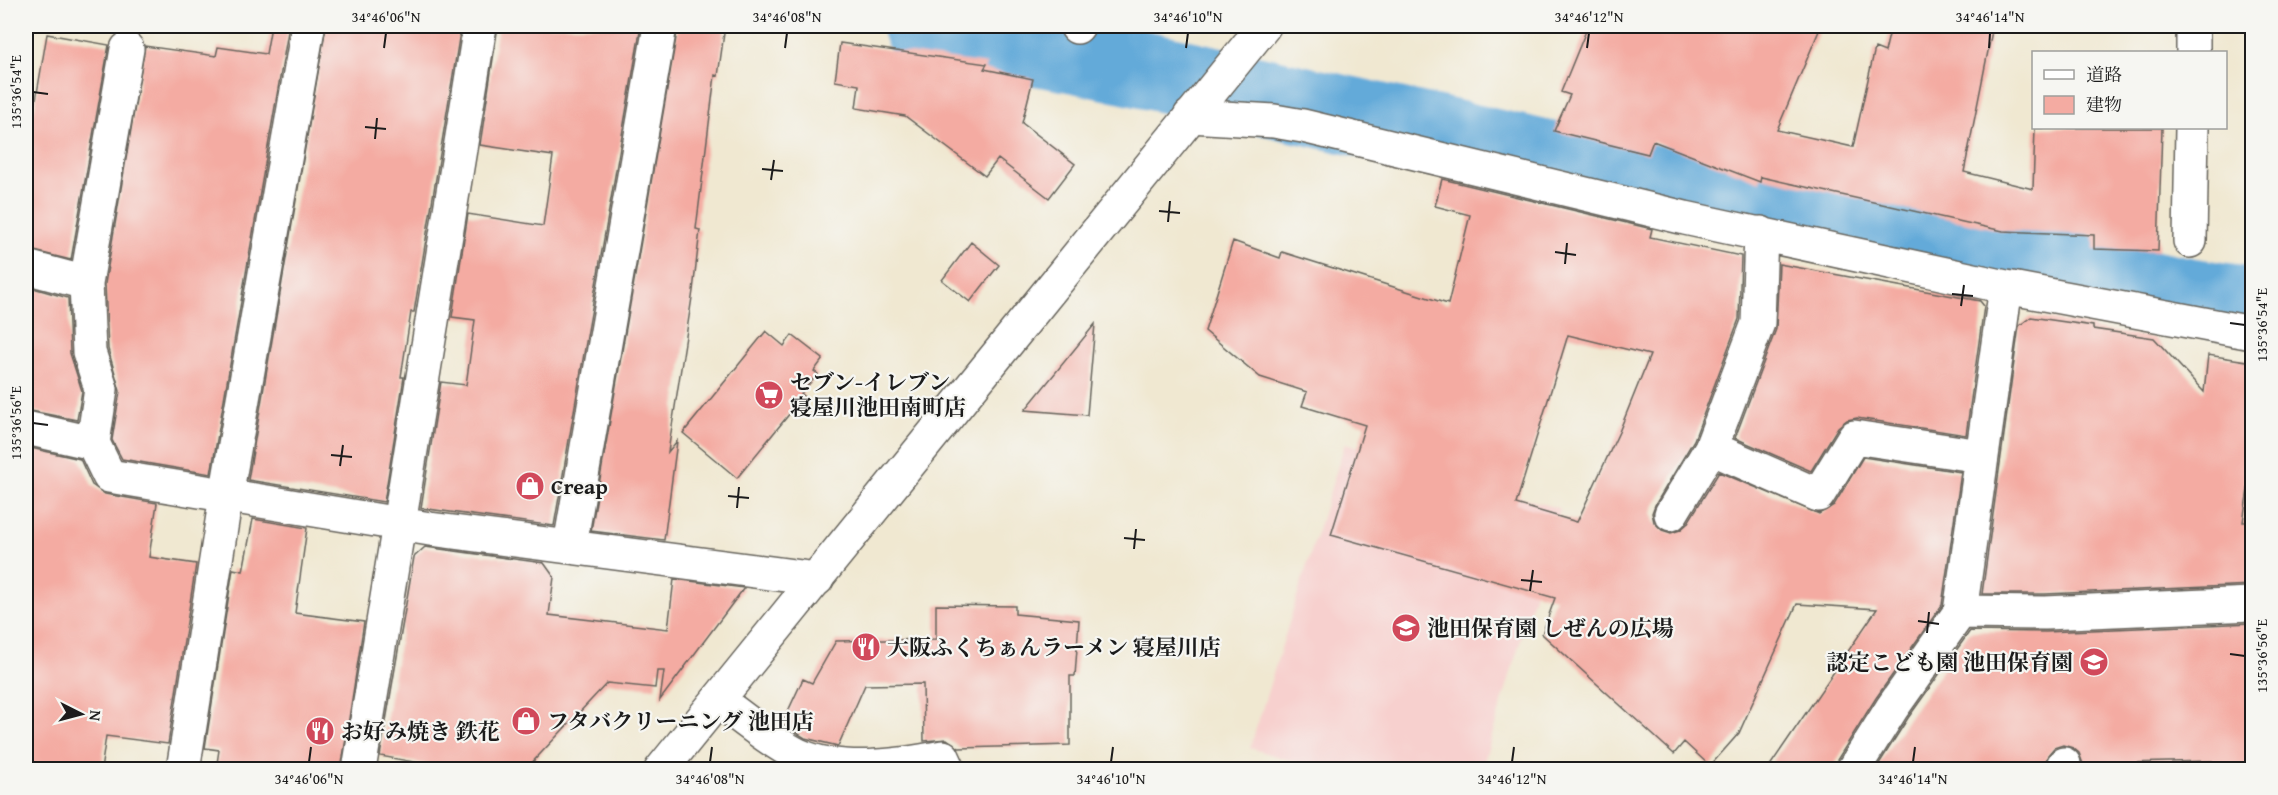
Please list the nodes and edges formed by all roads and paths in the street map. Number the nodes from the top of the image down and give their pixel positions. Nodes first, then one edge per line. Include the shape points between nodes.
1 (480, 26) edge
2 (660, 26) edge
3 (1264, 26) edge
4 (2193, 26) edge
5 (308, 28) dead end
6 (127, 49) dead end
7 (2193, 51) edge
8 (1194, 112) junction
9 (2192, 129) edge
10 (1761, 233) junction
11 (2190, 241) dead end
12 (26, 267) edge
13 (86, 283) junction
14 (2006, 287) junction
15 (2253, 333) edge
16 (26, 428) edge
17 (93, 443) junction
18 (1712, 448) junction
19 (1981, 456) junction
20 (226, 496) junction
21 (1671, 514) dead end
22 (398, 524) junction
23 (570, 545) junction
24 (817, 579) junction
25 (2253, 604) edge
26 (1960, 612) junction
27 (718, 700) junction
28 (183, 770) edge
29 (359, 770) edge
30 (661, 770) edge
31 (949, 770) edge
32 (1853, 770) edge

1 - 22 street
2 - 23 street
3 - 8 street
4 - 7 street
5 - 20 street
6 - 13 street
8 - 10 street via 1303,126
8 - 24 street
9 - 11 street
10 - 14 street
10 - 18 street via 1758,323
12 - 13 street
13 - 17 street via 89,352 101,390
14 - 15 street
14 - 19 street
16 - 17 street
17 - 20 street via 109,476
18 - 19 street via 1818,495 1854,437
18 - 21 street
19 - 26 street
20 - 22 street
20 - 28 street
22 - 23 street
22 - 29 street
23 - 24 street
24 - 27 street
25 - 26 street via 2045,614
26 - 32 street
27 - 30 street
27 - 31 street via 797,755 835,766 909,764 943,757

